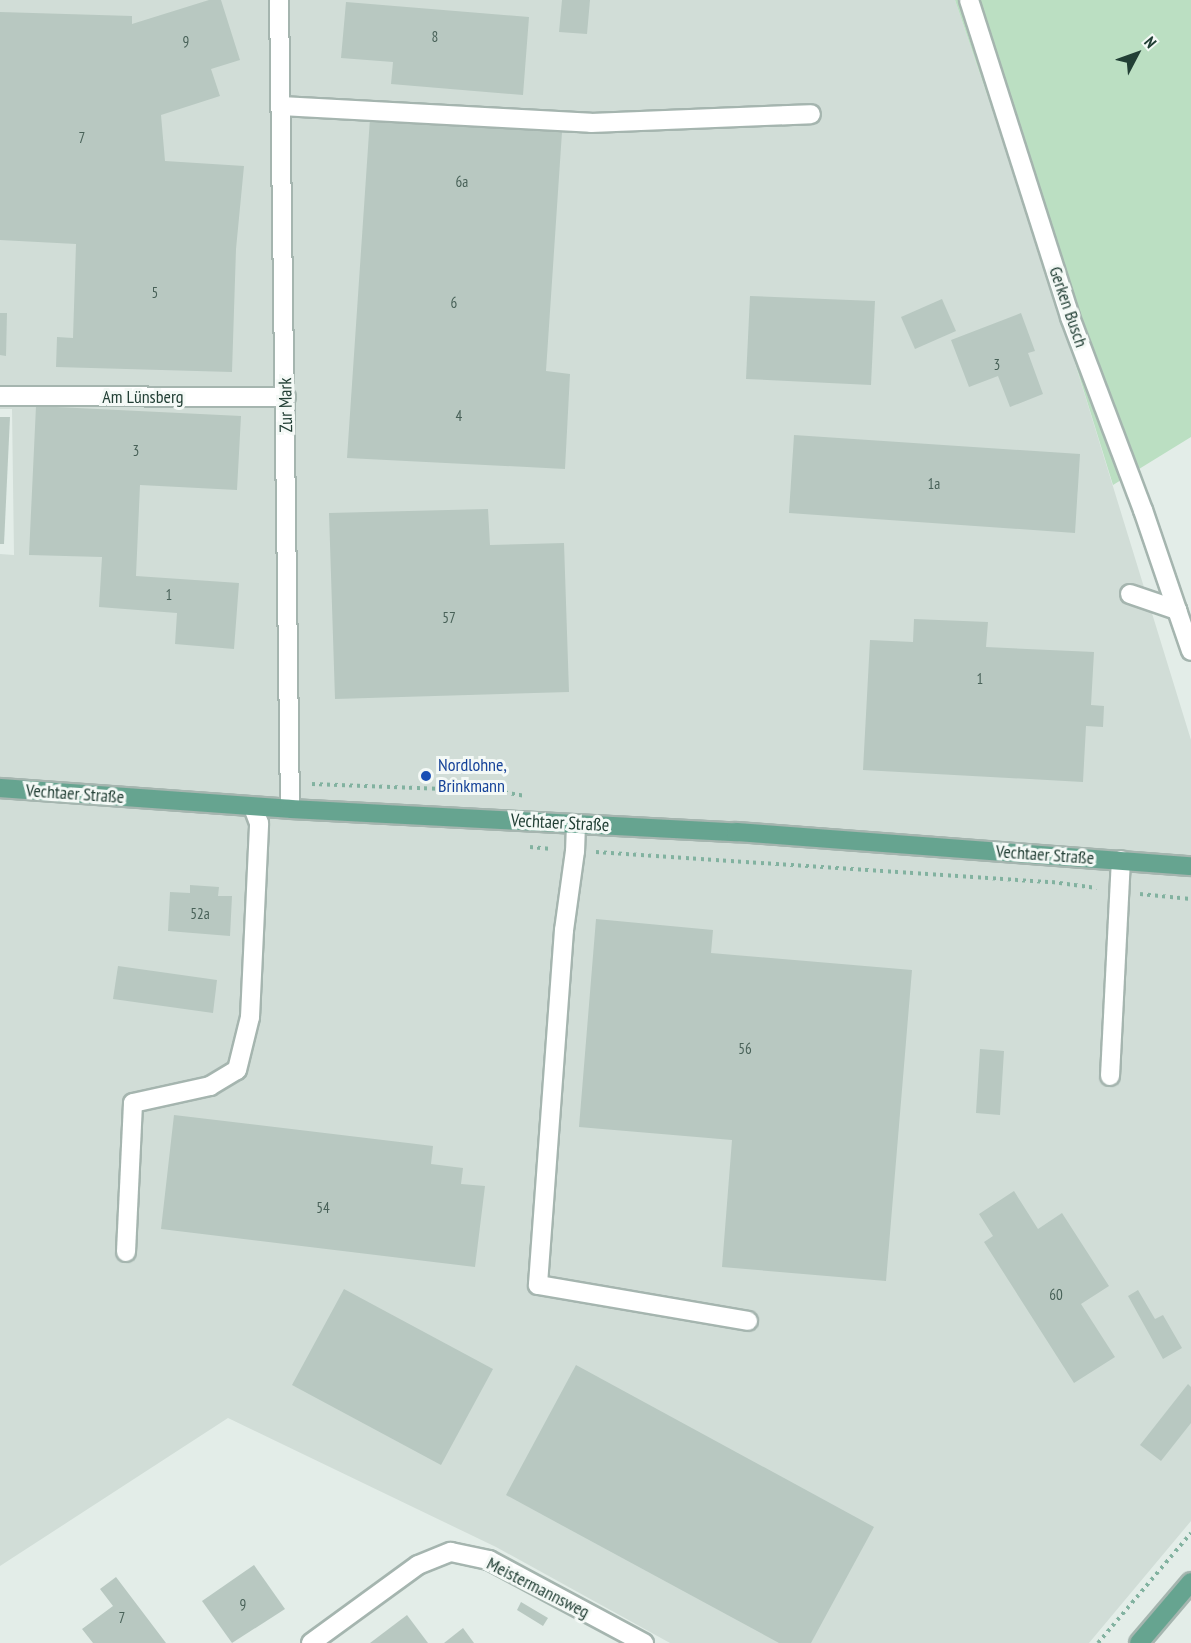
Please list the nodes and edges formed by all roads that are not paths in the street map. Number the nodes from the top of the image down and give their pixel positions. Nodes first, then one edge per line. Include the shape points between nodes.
1 (279, 0) edge
2 (969, 0) edge
3 (281, 106) junction
4 (811, 114) dead end
5 (0, 396) edge
6 (286, 397) junction
7 (1130, 594) dead end
8 (1177, 610) junction
9 (1191, 651) edge
10 (0, 788) edge
11 (253, 807) junction
12 (290, 809) junction
13 (576, 824) junction
14 (1121, 860) junction
15 (1191, 866) edge
16 (1110, 1076) dead end
17 (126, 1252) dead end
18 (748, 1321) dead end
19 (1191, 1581) edge
20 (311, 1643) edge
21 (644, 1643) edge
22 (1139, 1643) edge

1 - 3 street, Zur Mark
2 - 8 street, Gerken Busch via 1070,317
3 - 4 street via 591,123
3 - 6 street, Zur Mark
5 - 6 street, Am Lünsberg
6 - 12 street, Zur Mark
7 - 8 street
8 - 9 street, Gerken Busch
10 - 11 main road, Vechtaer Straße
11 - 12 main road, Vechtaer Straße
11 - 17 street via 259,823 250,1017 237,1070 210,1086 133,1103
12 - 13 main road, Vechtaer Straße
13 - 14 main road, Vechtaer Straße
13 - 18 street via 564,930 538,1285
14 - 15 main road, Vechtaer Straße
14 - 16 street, Vechtaer Straße
19 - 22 main road
20 - 21 street, Meistermannsweg via 418,1565 450,1552 489,1560

